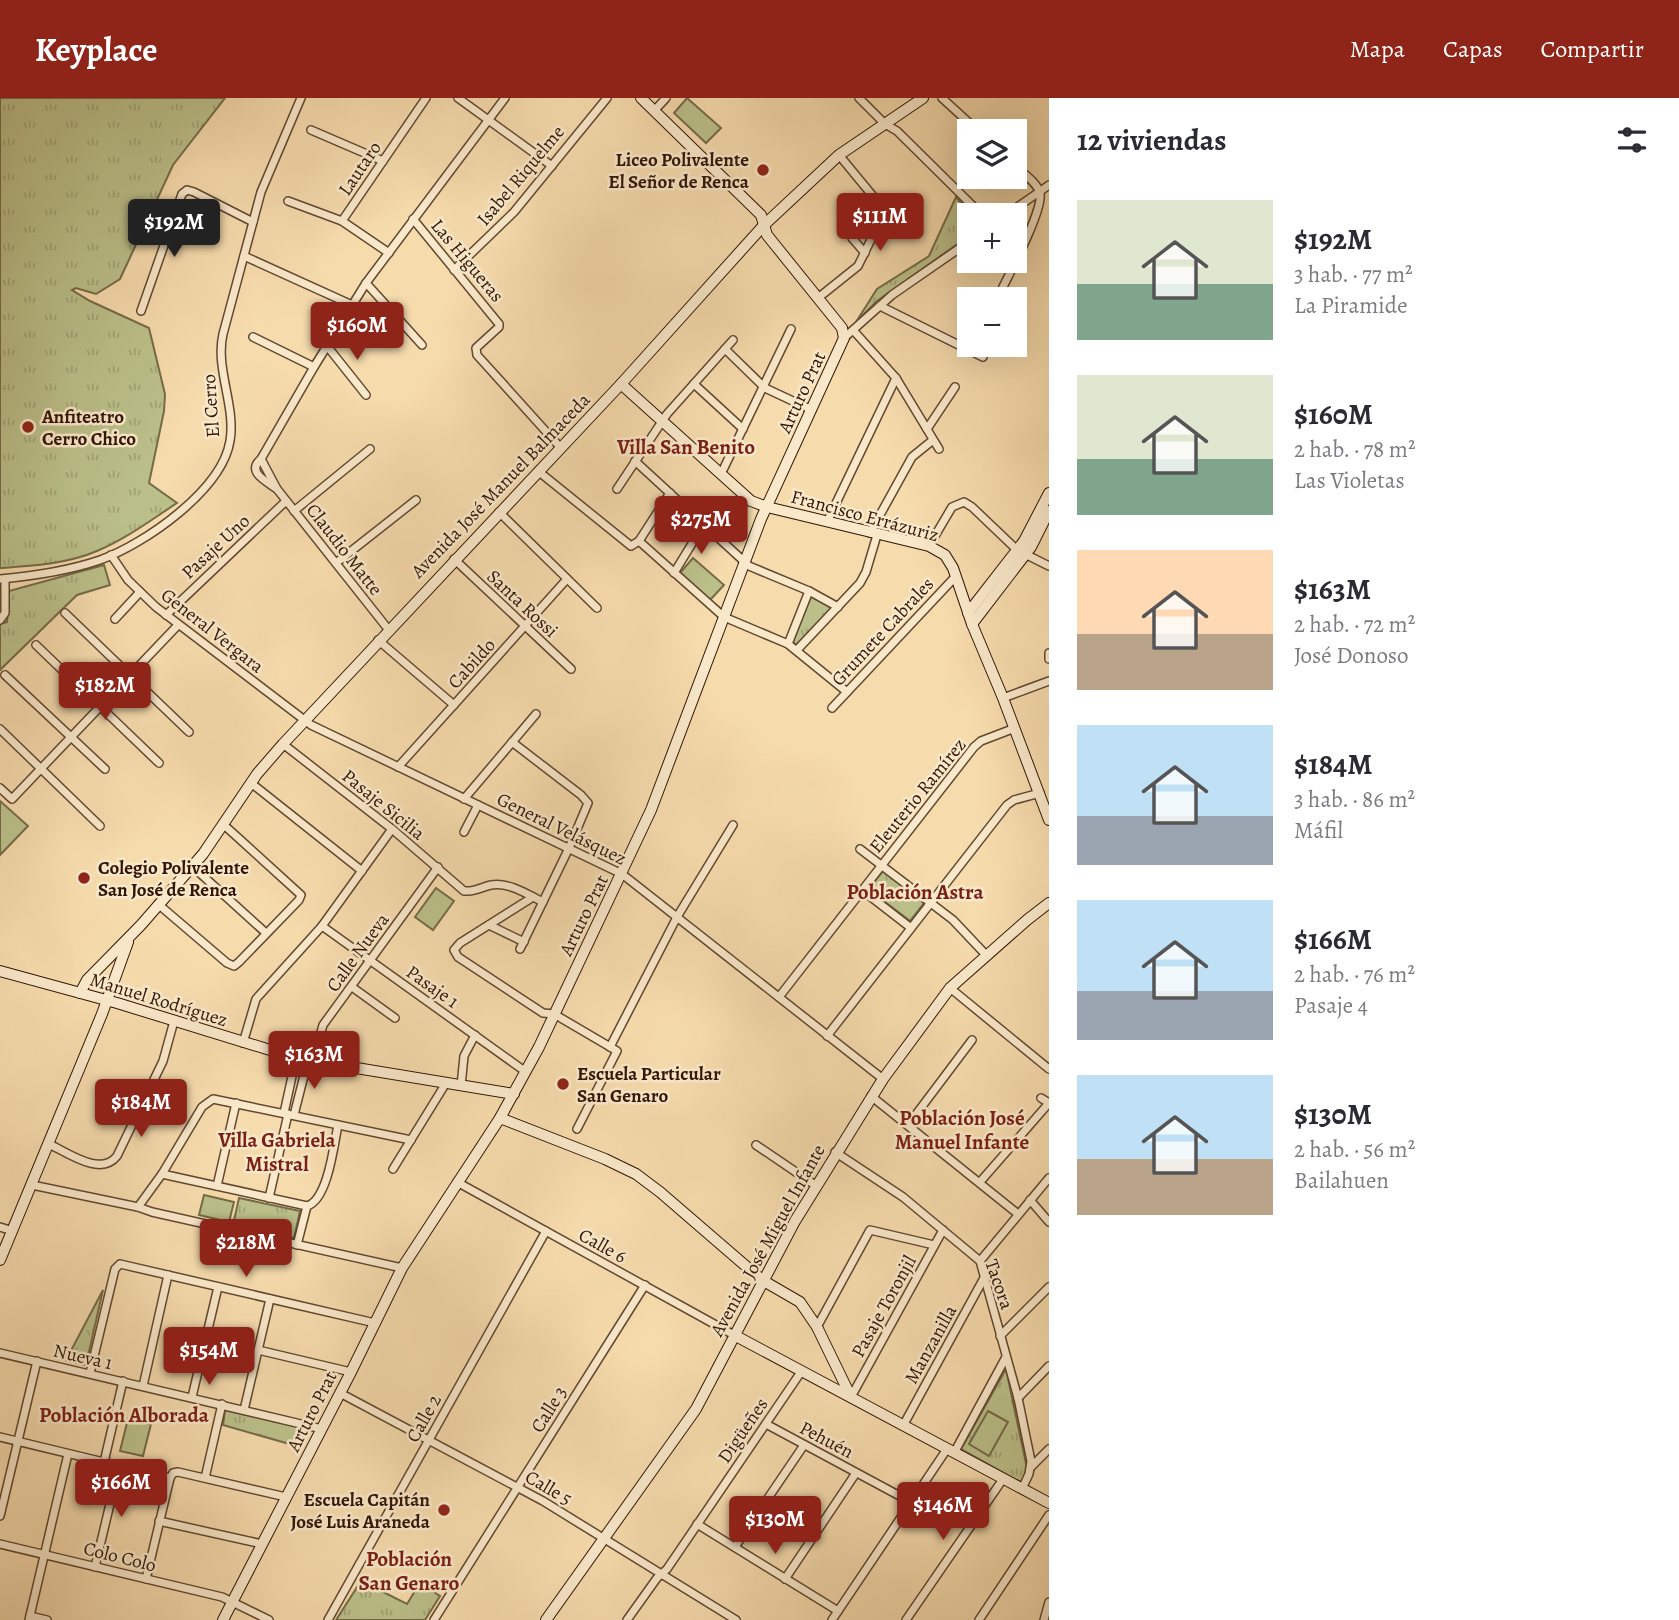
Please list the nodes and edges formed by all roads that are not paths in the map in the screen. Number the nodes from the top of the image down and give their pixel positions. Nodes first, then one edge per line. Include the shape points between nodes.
1 (301, 98) edge
2 (425, 98) edge
3 (458, 98) edge
4 (505, 98) edge
5 (607, 98) edge
6 (641, 98) edge
7 (666, 98) edge
8 (859, 98) edge
9 (923, 98) edge
10 (942, 98) edge
11 (654, 111) junction
12 (965, 119) edge
13 (488, 120) junction
14 (885, 124) junction
15 (312, 130) dead end
16 (839, 155) junction
17 (383, 161) junction
18 (552, 166) junction
19 (1027, 178) edge
20 (1049, 185) edge
21 (1040, 191) junction
22 (288, 201) dead end
23 (970, 203) edge
24 (1023, 203) edge
25 (881, 206) junction
26 (414, 219) junction
27 (342, 221) junction
28 (253, 222) junction
29 (764, 225) junction
30 (1027, 231) edge
31 (957, 250) edge
32 (389, 253) junction
33 (864, 253) junction
34 (244, 256) junction
35 (454, 270) junction
36 (366, 283) junction
37 (818, 298) junction
38 (352, 305) junction
39 (880, 306) junction
40 (141, 311) dead end
41 (791, 329) dead end
42 (853, 330) junction
43 (253, 337) dead end
44 (844, 338) junction
45 (733, 340) dead end
46 (957, 340) edge
47 (422, 345) dead end
48 (327, 346) junction
49 (725, 349) junction
50 (314, 367) junction
51 (896, 378) junction
52 (621, 384) junction
53 (694, 384) junction
54 (764, 386) junction
55 (955, 387) dead end
56 (366, 395) dead end
57 (812, 410) junction
58 (662, 421) junction
59 (743, 429) junction
60 (927, 429) junction
61 (933, 440) junction
62 (560, 447) junction
63 (370, 449) dead end
64 (939, 449) dead end
65 (635, 461) junction
66 (538, 471) junction
67 (721, 474) junction
68 (617, 489) dead end
69 (670, 493) junction
70 (1049, 494) edge
71 (286, 500) junction
72 (416, 500) dead end
73 (766, 507) junction
74 (294, 511) junction
75 (1049, 511) edge
76 (499, 512) junction
77 (827, 522) junction
78 (704, 524) junction
79 (874, 534) junction
80 (639, 541) junction
81 (929, 546) junction
82 (1022, 553) junction
83 (111, 555) junction
84 (454, 559) junction
85 (745, 562) junction
86 (335, 563) junction
87 (1049, 566) edge
88 (674, 573) junction
89 (956, 576) junction
90 (2, 579) edge
91 (568, 579) junction
92 (809, 591) junction
93 (140, 592) junction
94 (838, 607) junction
95 (597, 608) dead end
96 (65, 613) dead end
97 (968, 613) junction
98 (166, 615) junction
99 (724, 617) junction
100 (115, 619) dead end
101 (0, 620) edge
102 (972, 624) junction
103 (178, 625) junction
104 (525, 626) junction
105 (388, 629) junction
106 (378, 640) junction
107 (788, 644) junction
108 (36, 645) dead end
109 (797, 650) junction
110 (1049, 653) edge
111 (1049, 659) edge
112 (571, 669) dead end
113 (5, 676) dead end
114 (130, 676) junction
115 (1049, 681) edge
116 (846, 692) junction
117 (1003, 698) junction
118 (454, 705) junction
119 (100, 706) junction
120 (832, 708) dead end
121 (536, 714) dead end
122 (304, 720) junction
123 (1015, 728) junction
124 (0, 729) edge
125 (189, 732) dead end
126 (71, 737) junction
127 (512, 742) junction
128 (283, 744) junction
129 (159, 763) dead end
130 (398, 767) junction
131 (41, 769) junction
132 (104, 769) dead end
133 (251, 783) junction
134 (0, 788) edge
135 (1044, 797) edge
136 (464, 799) junction
137 (478, 805) junction
138 (1049, 820) edge
139 (224, 825) junction
140 (733, 825) dead end
141 (100, 826) dead end
142 (392, 829) junction
143 (464, 832) dead end
144 (569, 848) junction
145 (860, 849) dead end
146 (882, 865) junction
147 (192, 866) junction
148 (438, 867) junction
149 (362, 871) junction
150 (622, 874) junction
151 (862, 891) junction
152 (533, 897) junction
153 (543, 902) junction
154 (931, 902) junction
155 (1049, 903) edge
156 (158, 904) junction
157 (677, 917) junction
158 (489, 925) junction
159 (322, 926) junction
160 (911, 928) junction
161 (136, 929) junction
162 (266, 933) junction
163 (987, 956) junction
164 (371, 961) junction
165 (0, 971) edge
166 (352, 987) junction
167 (950, 988) junction
168 (80, 993) junction
169 (779, 997) junction
170 (107, 1001) junction
171 (554, 1014) junction
172 (395, 1018) dead end
173 (174, 1021) junction
174 (475, 1035) junction
175 (827, 1035) junction
176 (972, 1041) dead end
177 (243, 1043) junction
178 (610, 1047) junction
179 (296, 1058) junction
180 (310, 1060) junction
181 (1049, 1069) edge
182 (526, 1072) junction
183 (883, 1079) junction
184 (446, 1083) junction
185 (461, 1086) junction
186 (514, 1094) junction
187 (871, 1096) junction
188 (1041, 1098) dead end
189 (236, 1103) junction
190 (289, 1114) junction
191 (500, 1118) junction
192 (338, 1125) junction
193 (908, 1125) junction
194 (577, 1129) dead end
195 (411, 1140) junction
196 (49, 1144) junction
197 (756, 1145) dead end
198 (835, 1153) junction
199 (393, 1169) dead end
200 (162, 1174) junction
201 (1049, 1178) edge
202 (457, 1182) junction
203 (980, 1182) junction
204 (32, 1185) junction
205 (816, 1185) junction
206 (217, 1186) junction
207 (269, 1198) junction
208 (1030, 1200) junction
209 (307, 1206) junction
210 (138, 1207) junction
211 (1018, 1214) junction
212 (1049, 1222) edge
213 (0, 1227) edge
214 (943, 1230) junction
215 (13, 1231) junction
216 (546, 1231) junction
217 (297, 1245) junction
218 (934, 1245) junction
219 (0, 1260) edge
220 (980, 1261) junction
221 (402, 1268) junction
222 (168, 1275) junction
223 (984, 1278) junction
224 (762, 1280) junction
225 (645, 1285) junction
226 (218, 1287) junction
227 (1049, 1287) edge
228 (270, 1299) junction
229 (374, 1323) junction
230 (817, 1327) junction
231 (734, 1335) junction
232 (1000, 1336) junction
233 (258, 1350) junction
234 (0, 1353) edge
235 (1006, 1356) junction
236 (37, 1361) junction
237 (1049, 1366) edge
238 (351, 1372) junction
239 (801, 1372) junction
240 (90, 1373) junction
241 (123, 1381) junction
242 (143, 1385) junction
243 (340, 1394) junction
244 (192, 1397) junction
245 (851, 1397) junction
246 (1018, 1398) junction
247 (222, 1404) junction
248 (244, 1410) junction
249 (766, 1424) junction
250 (904, 1424) junction
251 (322, 1429) junction
252 (0, 1437) edge
253 (429, 1439) junction
254 (18, 1442) junction
255 (804, 1445) junction
256 (1049, 1449) edge
257 (951, 1451) junction
258 (68, 1454) junction
259 (104, 1462) junction
260 (119, 1466) junction
261 (1030, 1468) junction
262 (856, 1473) junction
263 (170, 1478) junction
264 (205, 1478) junction
265 (1003, 1479) junction
266 (518, 1487) junction
267 (1022, 1489) junction
268 (286, 1497) junction
269 (911, 1502) junction
270 (1049, 1503) edge
271 (1049, 1515) edge
272 (0, 1516) edge
273 (159, 1521) junction
274 (697, 1524) junction
275 (604, 1538) junction
276 (0, 1544) edge
277 (262, 1544) junction
278 (735, 1547) junction
279 (45, 1555) junction
280 (95, 1567) junction
281 (662, 1574) junction
282 (785, 1578) junction
283 (146, 1579) junction
284 (232, 1602) junction
285 (1049, 1602) edge
286 (838, 1611) junction
287 (30, 1618) edge
288 (47, 1620) edge
289 (223, 1620) edge
290 (268, 1620) edge
291 (328, 1620) edge
292 (434, 1620) edge
293 (546, 1620) edge
294 (627, 1620) edge
295 (736, 1620) edge
296 (832, 1620) edge
297 (906, 1620) edge
298 (979, 1620) edge
299 (1044, 1620) edge

1 - 28 street, El Cerro
2 - 17 street, Lautaro
3 - 13 street
4 - 13 street
5 - 18 street, Isabel Riquelme
6 - 11 street
7 - 11 street
8 - 14 street
9 - 14 street, Avenida José Manuel Balmaceda
10 - 12 street
11 - 29 street via 761,215
13 - 18 street
13 - 26 street
14 - 16 street, Avenida José Manuel Balmaceda
14 - 23 street
15 - 17 street
16 - 25 street
16 - 29 street, Avenida José Manuel Balmaceda
17 - 27 street, Lautaro
18 - 35 street, Isabel Riquelme via 514,212
19 - 21 street
20 - 21 street
21 - 24 street
21 - 30 street via 1038,210
22 - 27 street
25 - 33 street via 883,216
25 - 33 street via 851,231
26 - 32 street
26 - 35 street, Las Higueras
27 - 32 street
28 - 34 street, El Cerro
28 - 40 street via 187,190
29 - 37 street via 767,235
29 - 52 street, Avenida José Manuel Balmaceda
31 - 39 street, Arturo Prat
32 - 36 street
33 - 37 street via 854,270
34 - 38 street
34 - 83 street, El Cerro via 222,341 231,425 225,460 190,503
35 - 62 street, Las Higueras via 499,324 476,353
36 - 38 street
36 - 47 street
37 - 44 street via 842,328
38 - 48 street
39 - 42 street, Arturo Prat
39 - 46 street
41 - 54 street
42 - 44 street, Arturo Prat
42 - 51 street
43 - 50 street
44 - 57 street, Arturo Prat
45 - 49 street
48 - 50 street
48 - 56 street
49 - 53 street
49 - 54 street
50 - 71 street, Claudio Matte via 255,465 256,472
51 - 60 street
51 - 77 street
52 - 58 street, Francisco Errázuriz
52 - 62 street, Avenida José Manuel Balmaceda
53 - 58 street
53 - 59 street
54 - 57 street
54 - 59 street
55 - 60 street
57 - 73 street, Arturo Prat
58 - 65 street
58 - 67 street, Francisco Errázuriz
59 - 67 street
60 - 61 street
61 - 64 street
61 - 79 street via 912,457
62 - 66 street, Avenida José Manuel Balmaceda
63 - 74 street
65 - 68 street
65 - 69 street
66 - 76 street, Avenida José Manuel Balmaceda
66 - 80 street via 631,547
67 - 73 street, Francisco Errázuriz via 751,501
69 - 78 street
69 - 80 street
70 - 82 street
71 - 74 street, Claudio Matte
71 - 98 street, Pasaje Uno
72 - 86 street
73 - 77 street, Francisco Errázuriz
73 - 85 street, Arturo Prat
74 - 86 street, Claudio Matte
75 - 82 street
76 - 84 street, Avenida José Manuel Balmaceda
76 - 91 street
77 - 79 street, Francisco Errázuriz
78 - 85 street
78 - 88 street
79 - 81 street, Francisco Errázuriz
79 - 94 street via 863,579
80 - 88 street
81 - 82 street via 952,507 964,502
81 - 89 street, Francisco Errázuriz via 948,559
82 - 87 street
82 - 97 street
82 - 102 street
83 - 90 street, El Cerro via 50,573
83 - 93 street, General Vergara
84 - 104 street, Santa Rossi
84 - 105 street, Avenida José Manuel Balmaceda
85 - 92 street
85 - 99 street, Arturo Prat
86 - 105 street, Claudio Matte
88 - 99 street
89 - 97 street, Francisco Errázuriz
89 - 116 street, Grumete Cabrales
90 - 101 street via 5,613
91 - 95 street
91 - 104 street, Cabildo
92 - 94 street
92 - 107 street
93 - 98 street, General Vergara
93 - 100 street
94 - 109 street
96 - 114 street
97 - 102 street, Francisco Errázuriz
98 - 103 street, General Vergara
99 - 107 street
99 - 150 street, Arturo Prat via 655,801
102 - 117 street, Francisco Errázuriz
103 - 114 street
103 - 122 street, General Vergara
104 - 112 street, Santa Rossi
104 - 118 street, Cabildo
105 - 106 street, Avenida José Manuel Balmaceda
106 - 118 street
106 - 122 street, Avenida José Manuel Balmaceda
107 - 109 street
108 - 119 street
109 - 116 street
110 - 111 street
113 - 126 street
114 - 119 street
114 - 125 street
115 - 117 street
116 - 120 street, Grumete Cabrales
117 - 123 street, Francisco Errázuriz
118 - 130 street, Cabildo
119 - 126 street
119 - 129 street
121 - 127 street
122 - 128 street, Avenida José Manuel Balmaceda
122 - 130 street, General Velásquez
123 - 135 street, Francisco Errázuriz
123 - 146 street, Eleuterio Ramírez via 974,747
124 - 131 street
126 - 131 street
126 - 132 street
127 - 136 street
127 - 144 street via 588,803
128 - 133 street, Avenida José Manuel Balmaceda
128 - 142 street, Pasaje Sicilia
130 - 136 street, General Velásquez
131 - 134 street via 12,799
131 - 141 street
133 - 139 street, Avenida José Manuel Balmaceda
133 - 149 street
135 - 138 street, Francisco Errázuriz
135 - 154 street via 1007,805
136 - 137 street, General Velásquez
137 - 143 street
137 - 144 street, General Velásquez
139 - 147 street, Avenida José Manuel Balmaceda
139 - 162 street via 301,895
140 - 157 street
142 - 148 street, Pasaje Sicilia
142 - 149 street
144 - 150 street, General Velásquez
144 - 153 street
145 - 146 street
146 - 151 street, Eleuterio Ramírez
146 - 154 street
147 - 156 street, Avenida José Manuel Balmaceda
147 - 162 street
148 - 152 street, Pasaje Sicilia via 464,891 511,886
148 - 164 street, Calle Nueva
149 - 159 street
150 - 157 street, General Velásquez
150 - 171 street, Arturo Prat
151 - 160 street
151 - 169 street, Eleuterio Ramírez
152 - 153 street
152 - 158 street
153 - 158 street via 522,945
154 - 160 street
154 - 163 street
155 - 163 street, Avenida José Miguel Infante
156 - 161 street, Avenida José Manuel Balmaceda
156 - 162 street via 234,966
157 - 169 street, General Velásquez
157 - 178 street
158 - 171 street via 460,943 454,950 458,957 543,1013
159 - 164 street, Pasaje 1
159 - 177 street via 256,999
160 - 175 street
161 - 168 street, Avenida José Manuel Balmaceda
161 - 170 street, Avenida José Manuel Balmaceda
163 - 167 street, Avenida José Miguel Infante
164 - 166 street, Calle Nueva
164 - 174 street, Pasaje 1
165 - 168 street, Manuel Rodríguez
166 - 172 street
166 - 180 street, Calle Nueva via 323,1025
167 - 181 street
167 - 183 street, Avenida José Miguel Infante
168 - 170 street, Manuel Rodríguez
169 - 175 street, General Velásquez
170 - 173 street, Manuel Rodríguez
170 - 196 street, Avenida José Manuel Balmaceda
171 - 178 street
171 - 182 street, Arturo Prat
173 - 177 street, Manuel Rodríguez
173 - 196 street via 163,1061 112,1163 94,1164
174 - 182 street, Pasaje 1
174 - 185 street via 464,1056
175 - 183 street, General Velásquez
176 - 193 street
177 - 179 street, Manuel Rodríguez
178 - 194 street via 617,1051
179 - 180 street, Manuel Rodríguez
179 - 190 street
180 - 184 street, Manuel Rodríguez
180 - 190 street, Calle Nueva
182 - 186 street, Arturo Prat
183 - 187 street, Avenida José Miguel Infante
184 - 185 street, Manuel Rodríguez
184 - 195 street
185 - 186 street, Manuel Rodríguez
186 - 191 street, Arturo Prat
187 - 193 street
187 - 198 street, Avenida José Miguel Infante
188 - 203 street via 1048,1103
189 - 190 street
189 - 200 street via 210,1100 202,1107
189 - 206 street
190 - 192 street
190 - 207 street
191 - 202 street, Arturo Prat
191 - 224 street via 636,1174
192 - 195 street
192 - 209 street via 325,1184
193 - 203 street
195 - 199 street
196 - 204 street, Avenida José Manuel Balmaceda
197 - 205 street
198 - 205 street, Avenida José Miguel Infante
198 - 214 street, Tacora via 897,1192
200 - 206 street
200 - 210 street
201 - 208 street
202 - 216 street, Calle 6
202 - 221 street, Arturo Prat
203 - 211 street
204 - 210 street
204 - 215 street, Avenida José Manuel Balmaceda
205 - 224 street, Avenida José Miguel Infante
206 - 207 street
207 - 209 street
208 - 211 street
208 - 212 street
209 - 217 street
210 - 217 street
211 - 220 street
213 - 215 street
214 - 218 street, Pasaje Toronjil
214 - 220 street, Tacora
215 - 219 street, Avenida José Manuel Balmaceda
216 - 225 street, Calle 6
216 - 253 street, Calle 2
217 - 221 street
218 - 230 street via 870,1230
218 - 245 street, Pasaje Toronjil
220 - 223 street, Tacora
221 - 229 street, Arturo Prat
222 - 226 street
222 - 240 street via 118,1265
222 - 242 street
223 - 232 street, Tacora
223 - 250 street, Manzanilla
224 - 230 street via 800,1302
224 - 231 street, Avenida José Miguel Infante
225 - 231 street, Calle 6
225 - 266 street, Calle 3
226 - 228 street
226 - 244 street
227 - 232 street
228 - 229 street
228 - 233 street
229 - 238 street, Arturo Prat
230 - 245 street
231 - 239 street
231 - 275 street, Avenida José Miguel Infante via 696,1409
232 - 235 street, Tacora
233 - 238 street
233 - 248 street
234 - 236 street, Nueva 1
235 - 246 street, Tacora
235 - 257 street
236 - 240 street, Nueva 1
236 - 254 street
237 - 246 street
238 - 243 street, Arturo Prat
239 - 245 street
239 - 249 street, Digüeñes
240 - 241 street, Nueva 1
241 - 242 street, Nueva 1
241 - 259 street
242 - 244 street, Nueva 1
243 - 251 street, Arturo Prat
243 - 253 street, Calle 5
244 - 247 street, Nueva 1
245 - 250 street
246 - 261 street, Tacora
247 - 248 street, Nueva 1
247 - 264 street
248 - 251 street, Nueva 1
249 - 255 street, Pehuén
249 - 274 street, Digüeñes
250 - 257 street
251 - 268 street, Arturo Prat
252 - 254 street
253 - 266 street, Calle 5
253 - 291 street, Calle 2
254 - 258 street
254 - 272 street
255 - 262 street, Pehuén
255 - 278 street
256 - 261 street
257 - 265 street
257 - 269 street
258 - 259 street
258 - 279 street
259 - 260 street
260 - 263 street
260 - 280 street
261 - 267 street
262 - 269 street, Pehuén
262 - 282 street
263 - 264 street via 178,1472
263 - 273 street
264 - 268 street
265 - 267 street
265 - 297 street
266 - 275 street, Calle 5
266 - 292 street, Calle 3
267 - 270 street
268 - 277 street, Arturo Prat
269 - 286 street
271 - 298 street
273 - 277 street
273 - 283 street
274 - 278 street
274 - 281 street, Digüeñes
275 - 281 street, Calle 5
275 - 293 street, Avenida José Miguel Infante
276 - 279 street, Colo Colo
277 - 284 street, Arturo Prat
278 - 282 street
279 - 280 street, Colo Colo
279 - 287 street
280 - 283 street, Colo Colo
281 - 294 street, Digüeñes
281 - 295 street, Calle 5
282 - 286 street
283 - 284 street, Colo Colo
284 - 289 street, Arturo Prat
284 - 290 street, Colo Colo
285 - 299 street
286 - 296 street
287 - 288 street

